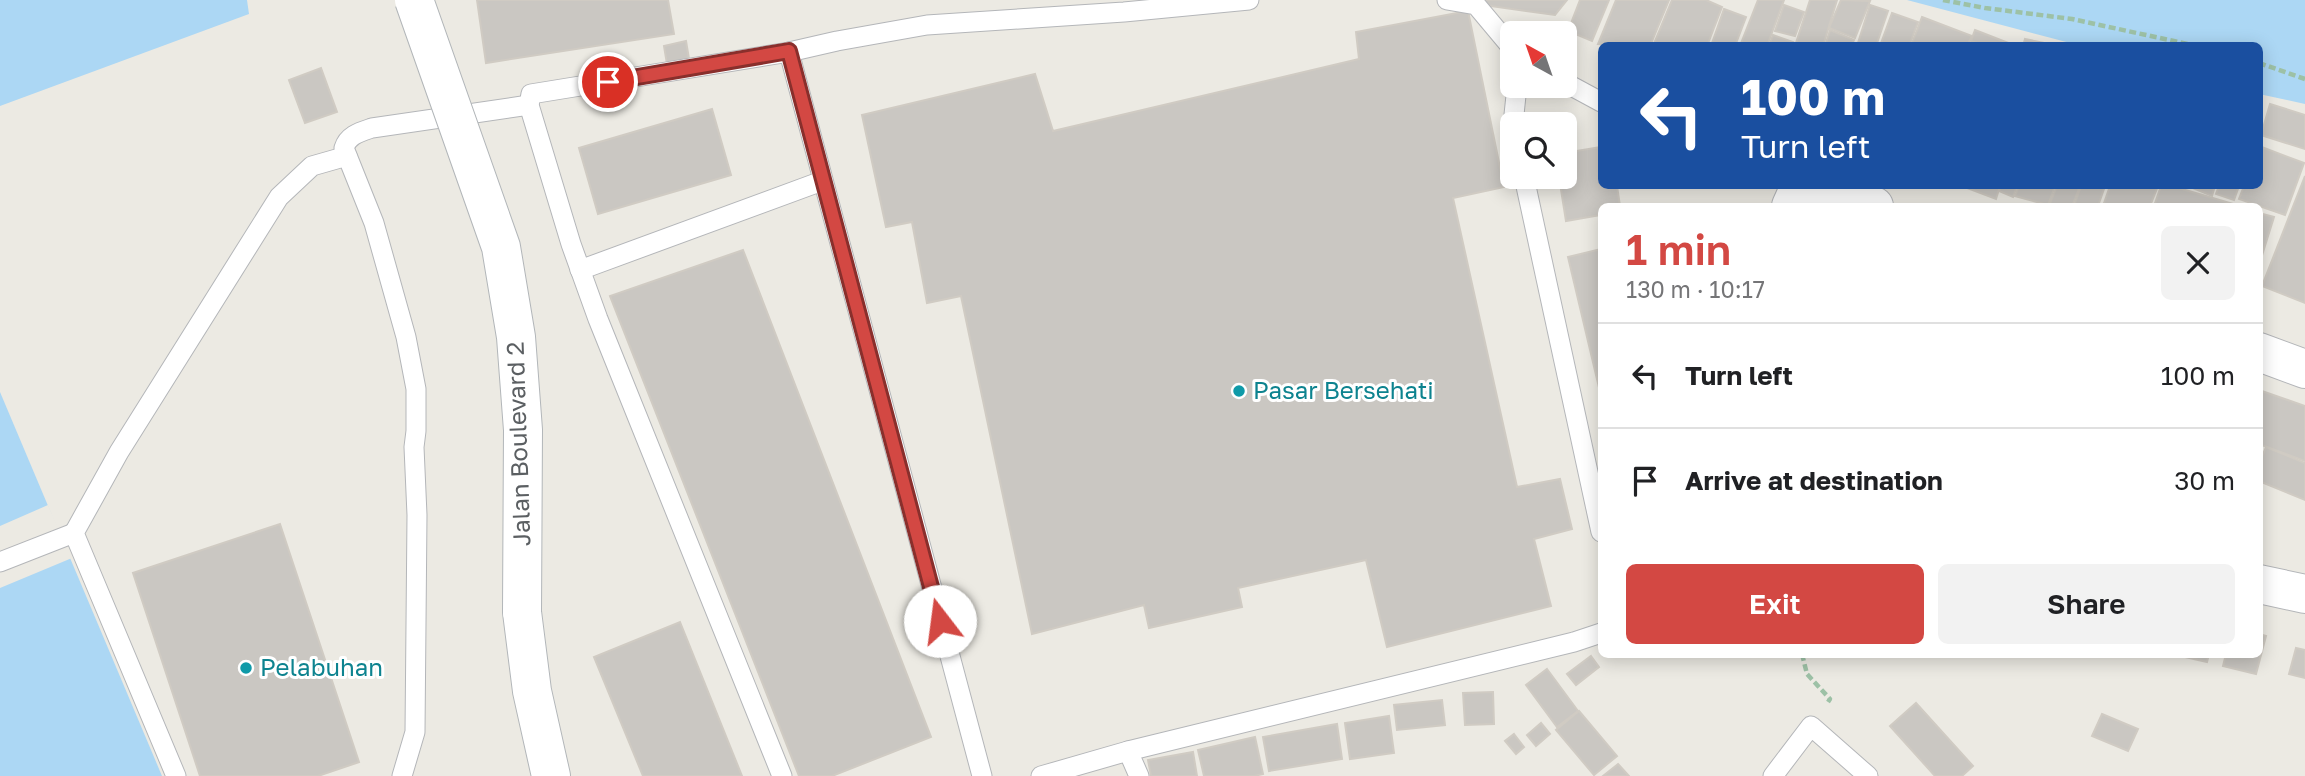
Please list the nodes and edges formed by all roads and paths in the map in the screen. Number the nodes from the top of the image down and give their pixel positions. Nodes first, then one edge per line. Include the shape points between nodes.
1 (414, 0) edge
2 (1249, 0) edge
3 (1447, 0) edge
4 (1943, 0) edge
5 (1500, 34) edge
6 (2181, 42) edge
7 (789, 51) junction
8 (2263, 64) edge
9 (2305, 79) edge
10 (1577, 89) edge
11 (1598, 100) edge
12 (528, 105) junction
13 (346, 156) junction
14 (822, 181) junction
15 (1527, 189) edge
16 (1827, 189) edge
17 (1866, 203) edge
18 (580, 270) junction
19 (2263, 353) edge
20 (2305, 369) edge
21 (1598, 518) edge
22 (74, 533) junction
23 (0, 562) edge
24 (2263, 585) edge
25 (2305, 594) edge
26 (1598, 633) edge
27 (1803, 658) edge
28 (1811, 726) junction
29 (1128, 751) junction
30 (176, 776) edge
31 (402, 776) edge
32 (551, 776) edge
33 (782, 776) edge
34 (982, 776) edge
35 (1041, 776) edge
36 (1139, 776) edge
37 (1773, 776) edge
38 (1868, 776) edge

1 - 32 main road, Jalan Boulevard 2, bridge via 501,247 516,337 523,430 522,612 531,691
2 - 7 lane via 927,25
3 - 5 lane via 1476,5
4 - 6 path via 2072,19
7 - 12 lane via 531,94
7 - 14 lane
8 - 9 path
10 - 11 lane
12 - 13 lane via 372,128 346,141
12 - 18 lane
13 - 22 lane via 312,166 279,197 119,452
13 - 31 lane via 374,223 416,389 415,732
14 - 18 lane
14 - 34 lane
15 - 21 lane
16 - 17 main road
18 - 33 lane
19 - 20 main road
22 - 23 lane
22 - 30 lane
24 - 25 main road
26 - 29 lane
27 - 28 path via 1807,674 1830,699
28 - 37 lane
28 - 38 lane
29 - 35 lane
29 - 36 lane

